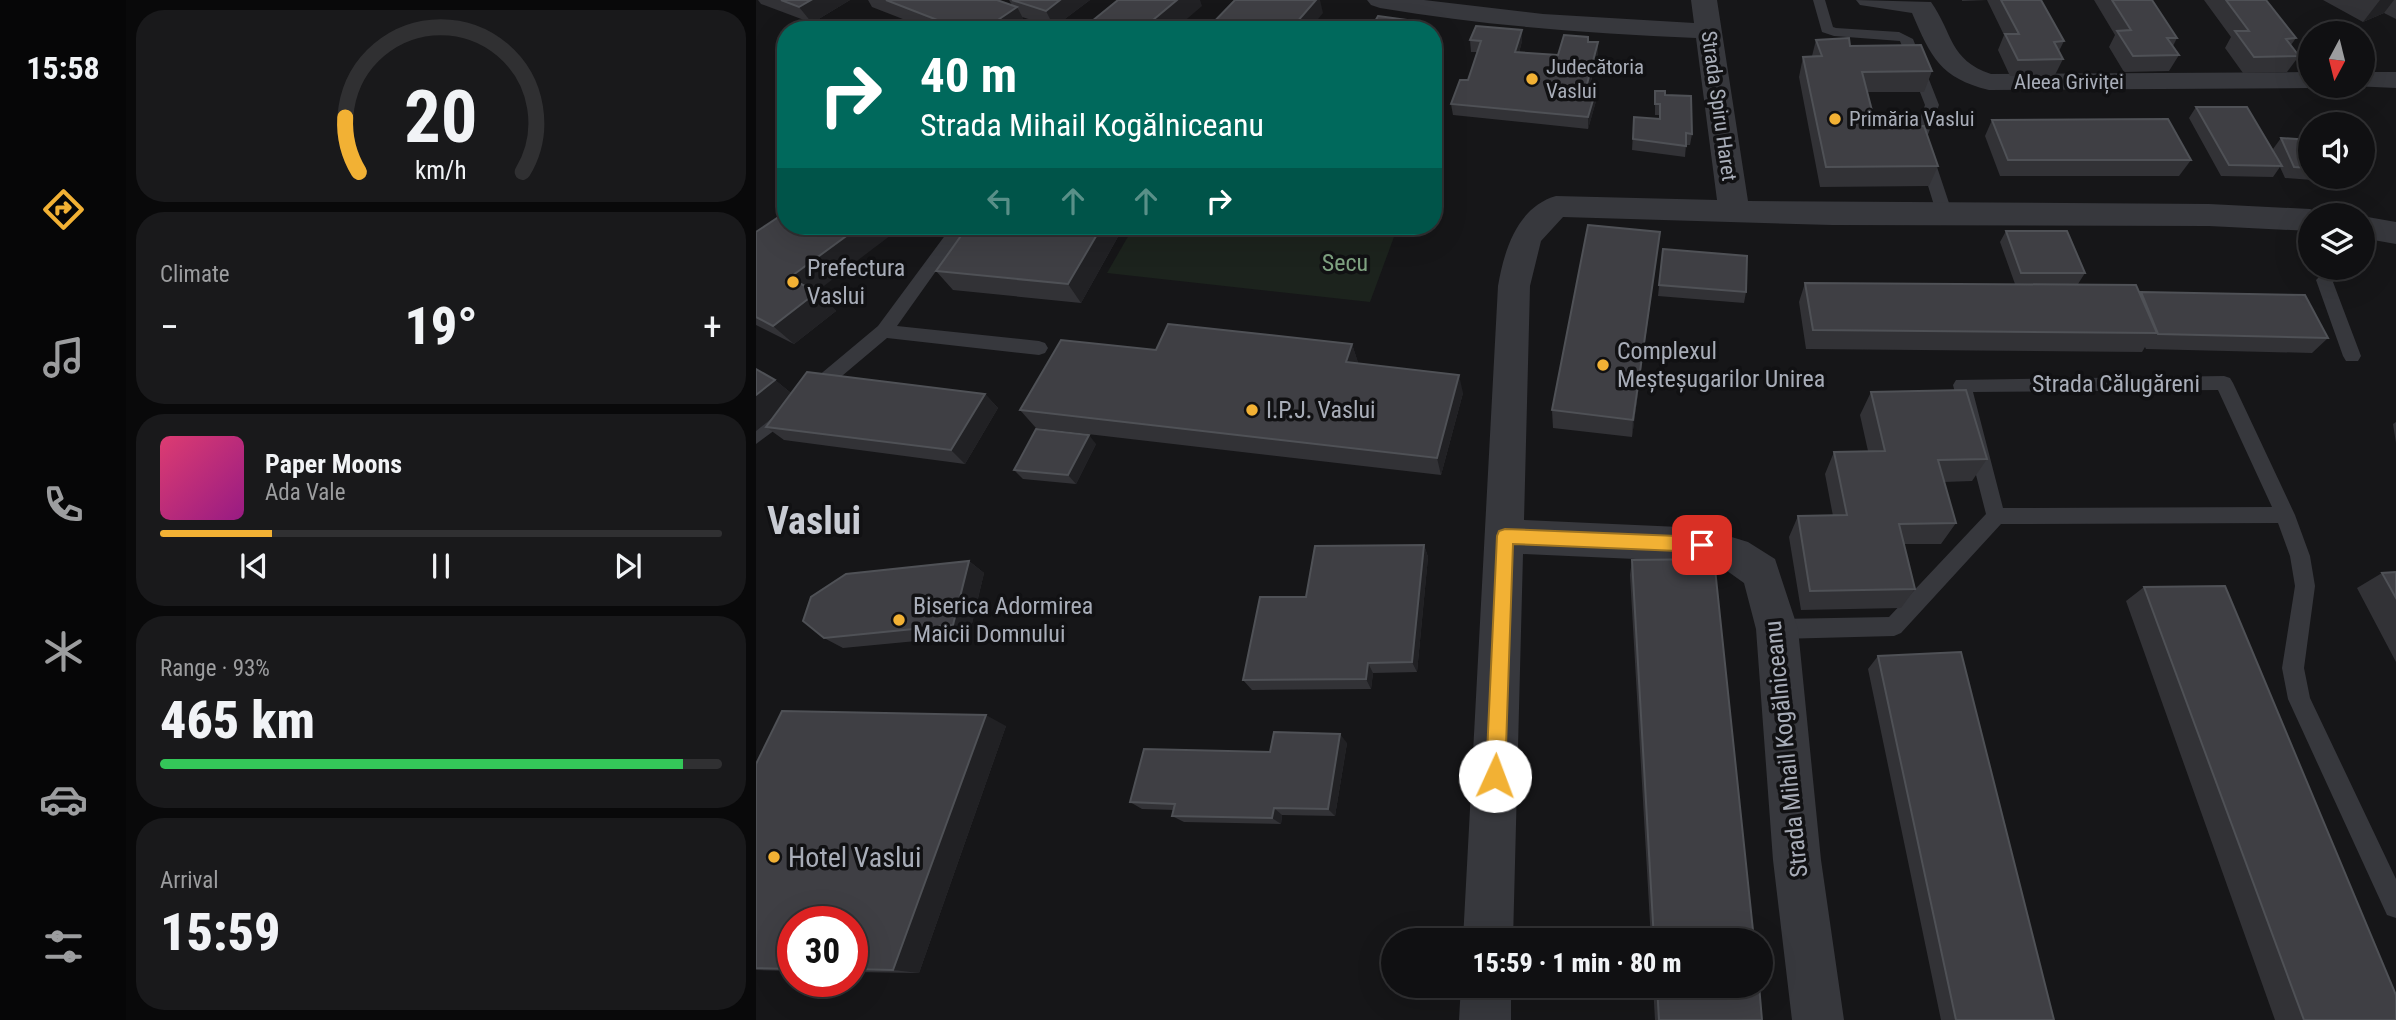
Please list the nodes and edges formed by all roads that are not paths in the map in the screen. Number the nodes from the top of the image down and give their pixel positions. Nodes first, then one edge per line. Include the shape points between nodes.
1 (1380, 0) edge
2 (1704, 0) edge
3 (1819, 0) edge
4 (1869, 0) edge
5 (1920, 4) edge
6 (1708, 31) junction
7 (2298, 80) edge
8 (2375, 80) edge
9 (2396, 80) edge
10 (1734, 212) junction
11 (1945, 215) junction
12 (2298, 219) edge
13 (2375, 229) edge
14 (2396, 233) edge
15 (953, 235) edge
16 (2325, 280) edge
17 (884, 331) junction
18 (1039, 348) dead end
19 (2352, 356) dead end
20 (756, 437) edge
21 (2285, 515) junction
22 (1996, 516) junction
23 (1505, 536) junction
24 (1777, 629) junction
25 (2396, 906) edge
26 (1489, 928) edge
27 (1486, 998) edge
28 (1485, 1020) edge
29 (1818, 1020) edge

1 - 6 street via 1493,17
2 - 6 street, Strada Spiru Haret
3 - 11 lane via 1827,29 1906,39 1932,105 1920,137
4 - 5 street, Aleea Griviței
5 - 7 street, Aleea Griviței via 1948,62 1970,77 1989,82
6 - 10 street, Strada Spiru Haret
8 - 9 street
10 - 11 street
10 - 23 street via 1556,206 1526,236 1514,286
11 - 12 street
13 - 14 street
15 - 17 lane
16 - 19 lane
17 - 18 lane
17 - 20 lane
21 - 22 lane
21 - 22 lane, Strada Călugăreni via 2224,383 1962,385
21 - 25 lane via 2305,586 2293,668 2299,699
22 - 24 lane via 1894,625
23 - 24 street, Strada Mihail Kogălniceanu via 1702,545 1734,555 1761,572
23 - 26 street
24 - 29 street, Strada Mihail Kogălniceanu via 1797,860
27 - 28 street

